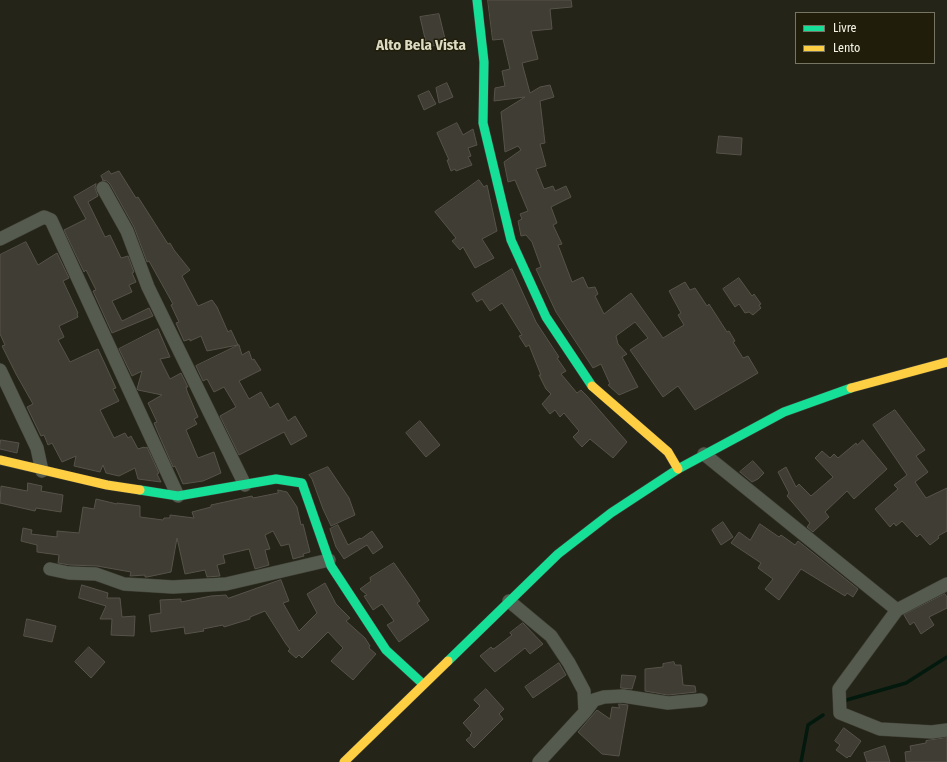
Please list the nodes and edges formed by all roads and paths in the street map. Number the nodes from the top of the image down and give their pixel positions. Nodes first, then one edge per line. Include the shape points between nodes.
1 (477, 0) edge
2 (103, 188) dead end
3 (0, 239) edge
4 (947, 362) edge
5 (0, 370) edge
6 (704, 454) junction
7 (0, 460) edge
8 (678, 469) junction
9 (42, 471) junction
10 (245, 485) junction
11 (178, 496) junction
12 (329, 560) junction
13 (50, 569) dead end
14 (947, 584) edge
15 (509, 602) junction
16 (897, 610) junction
17 (423, 684) junction
18 (584, 691) junction
19 (594, 700) junction
20 (701, 700) dead end
21 (584, 712) junction
22 (947, 730) edge
23 (344, 762) edge
24 (539, 762) edge

1 - 8 street via 484,62 483,123 511,240 546,317 590,384 668,452
2 - 10 street via 127,231 148,287
3 - 11 street via 44,217 51,220
4 - 6 street via 863,384 784,412
5 - 9 street via 37,448
6 - 8 street
6 - 16 street
7 - 9 street
8 - 15 street via 605,517 558,554
9 - 11 street via 107,485
10 - 11 street
10 - 12 street via 276,479 302,482
12 - 13 street via 226,584 173,587 124,584 96,574
12 - 17 street via 386,650
14 - 16 street
15 - 17 street
15 - 18 street via 551,636 569,662
16 - 22 street via 839,689 840,712 880,729 932,732
17 - 23 street
18 - 19 street
18 - 21 street
19 - 20 street via 623,696 668,703
19 - 21 street
21 - 24 street

